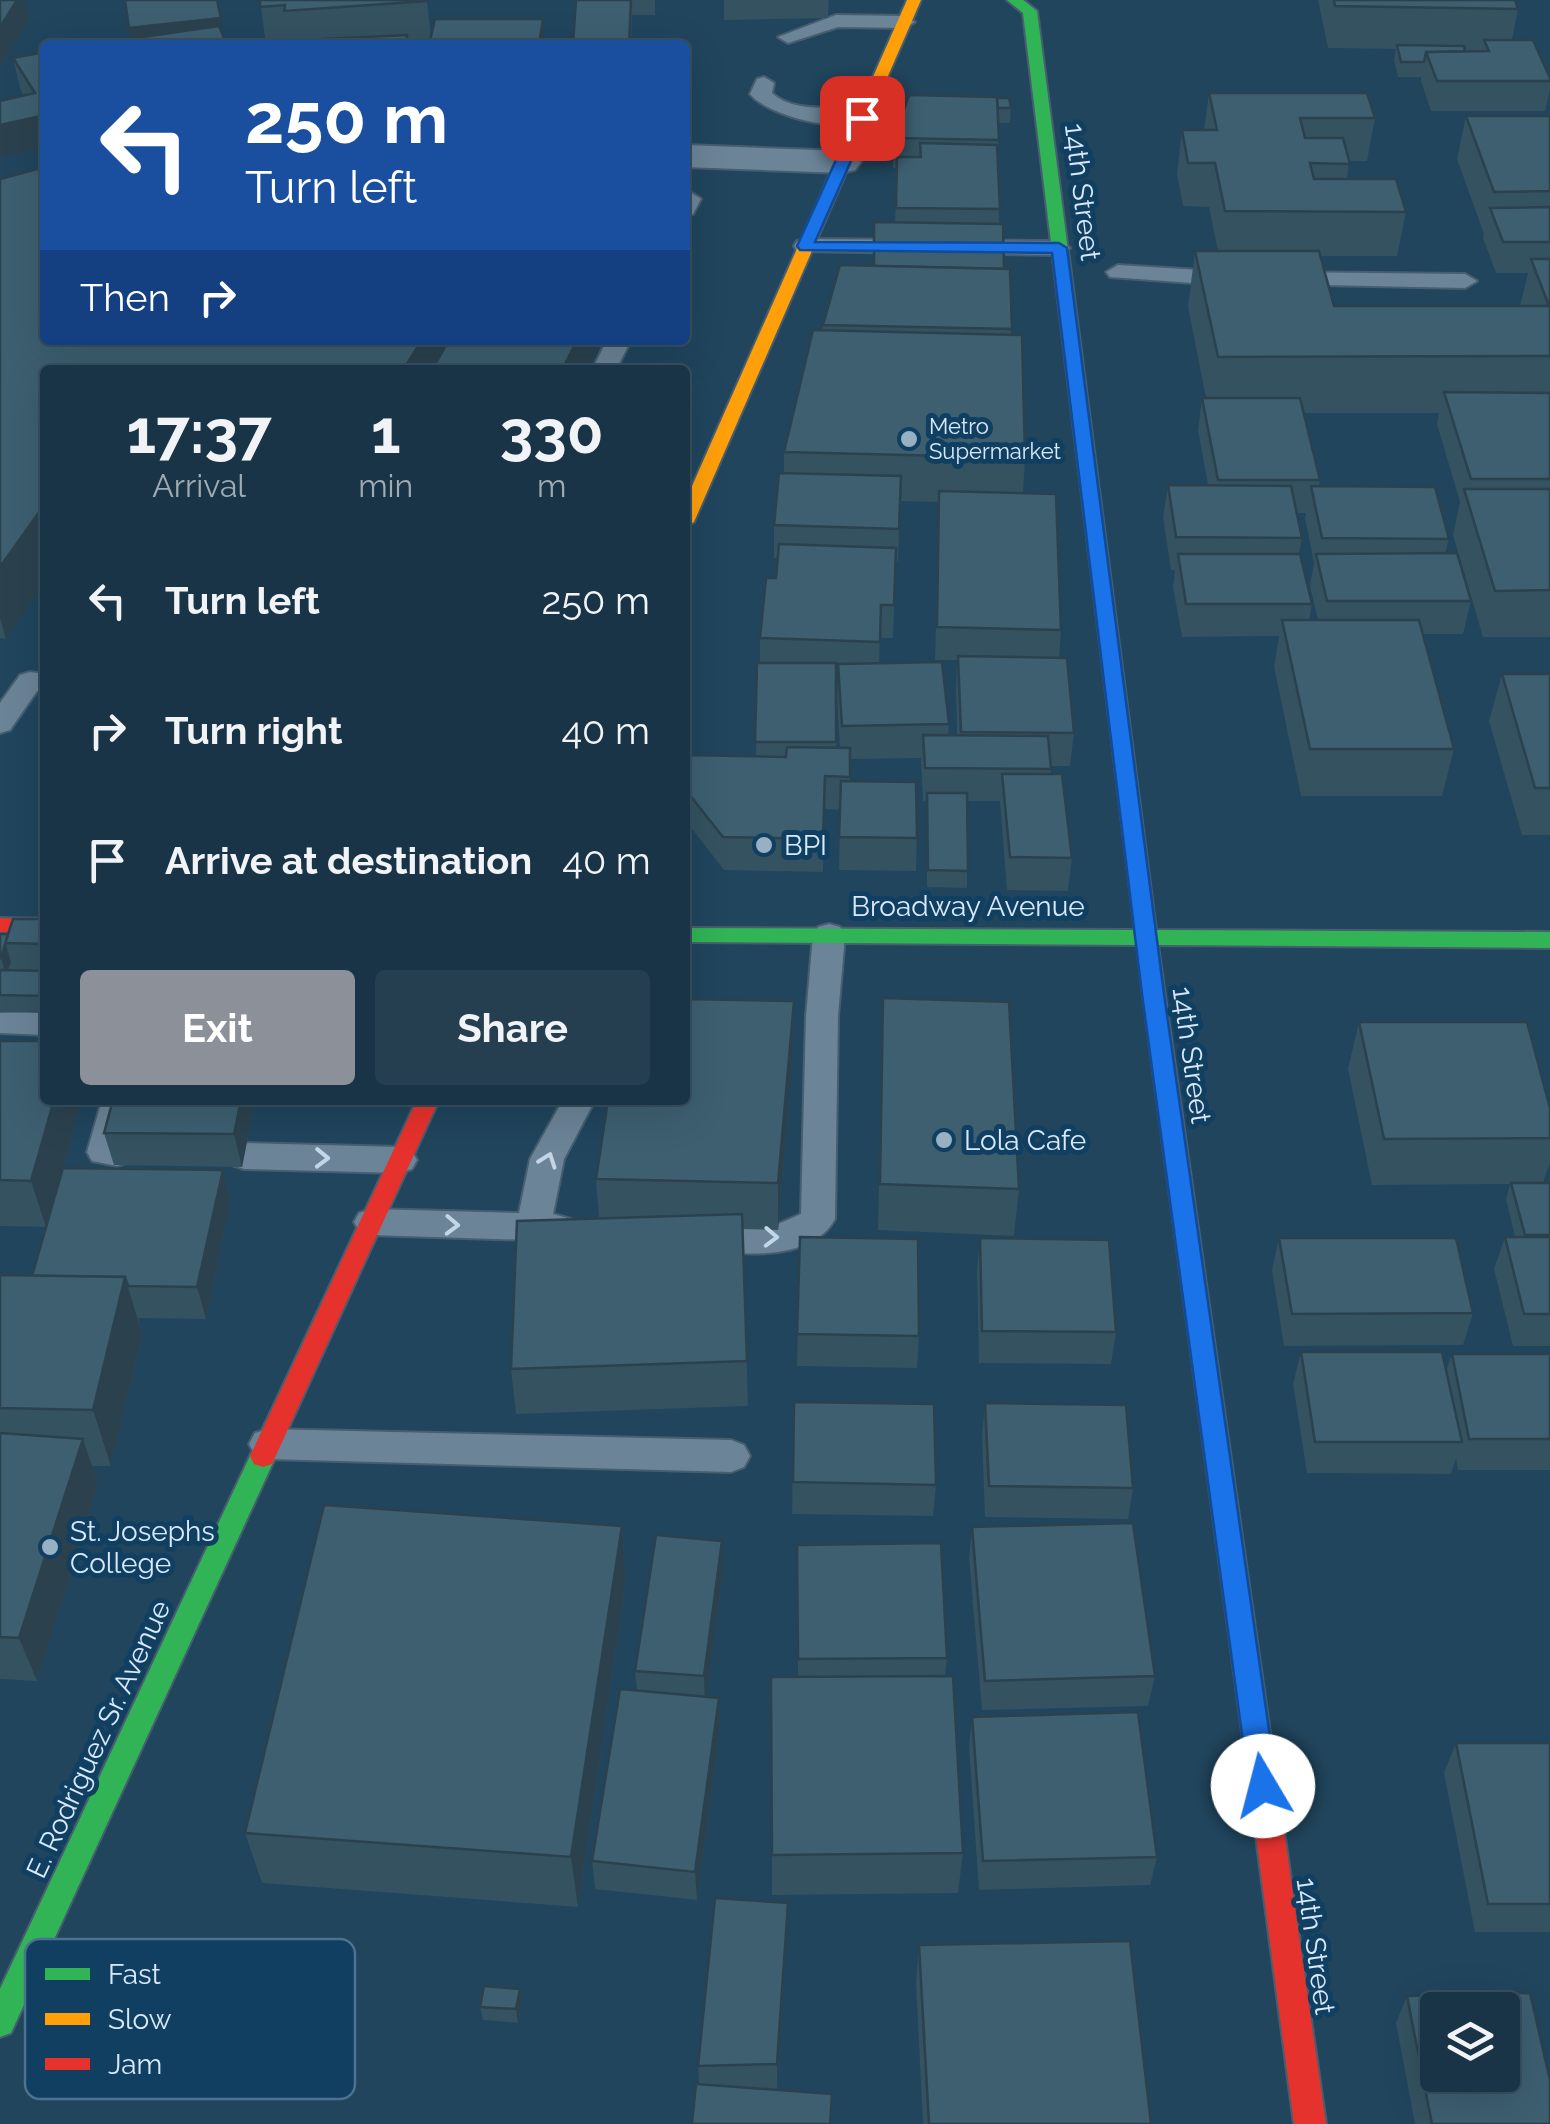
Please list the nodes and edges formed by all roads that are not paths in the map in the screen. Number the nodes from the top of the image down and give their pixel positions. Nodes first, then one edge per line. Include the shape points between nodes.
1 (1014, 0) edge
2 (909, 11) edge
3 (788, 37) dead end
4 (764, 82) dead end
5 (862, 118) junction
6 (690, 156) edge
7 (842, 162) junction
8 (805, 246) junction
9 (1059, 248) junction
10 (1118, 272) dead end
11 (1465, 282) dead end
12 (690, 507) edge
13 (40, 682) edge
14 (0, 724) edge
15 (0, 925) edge
16 (40, 926) edge
17 (690, 934) edge
18 (725, 935) junction
19 (830, 935) junction
20 (1146, 937) junction
21 (1550, 940) edge
22 (690, 950) edge
23 (5, 1023) dead end
24 (40, 1023) edge
25 (117, 1105) edge
26 (426, 1105) edge
27 (452, 1105) edge
28 (577, 1105) edge
29 (117, 1153) edge
30 (403, 1153) junction
31 (244, 1156) dead end
32 (372, 1222) junction
33 (533, 1227) junction
34 (592, 1230) edge
35 (670, 1233) edge
36 (268, 1444) junction
37 (731, 1456) dead end
38 (38, 1939) edge
39 (25, 1968) edge
40 (0, 2022) edge
41 (1310, 2124) edge

1 - 9 street, 14th Street via 1030,11
2 - 3 lane via 836,21
2 - 5 street
4 - 5 lane via 761,94 788,112
5 - 7 street
6 - 7 street
7 - 8 street
8 - 9 lane
8 - 12 street
9 - 20 street, 14th Street
10 - 11 lane
13 - 14 lane via 30,681
15 - 16 street
17 - 18 street, Broadway Avenue
18 - 19 street, Broadway Avenue
18 - 22 street
19 - 20 street, Broadway Avenue
35 -> 19 lane via 787,1238 818,1219 806,1016
20 - 21 street, Broadway Avenue
20 - 41 street, 14th Street
23 - 24 lane
25 - 29 lane via 104,1152
26 - 30 street, E. Rodriguez Sr. Avenue
27 - 30 street
33 -> 28 lane via 547,1159
31 -> 30 lane
30 - 32 street, E. Rodriguez Sr. Avenue
32 -> 33 lane
32 - 36 street, E. Rodriguez Sr. Avenue
33 - 34 lane
36 - 37 lane
36 - 38 street, E. Rodriguez Sr. Avenue
39 - 40 street, E. Rodriguez Sr. Avenue

